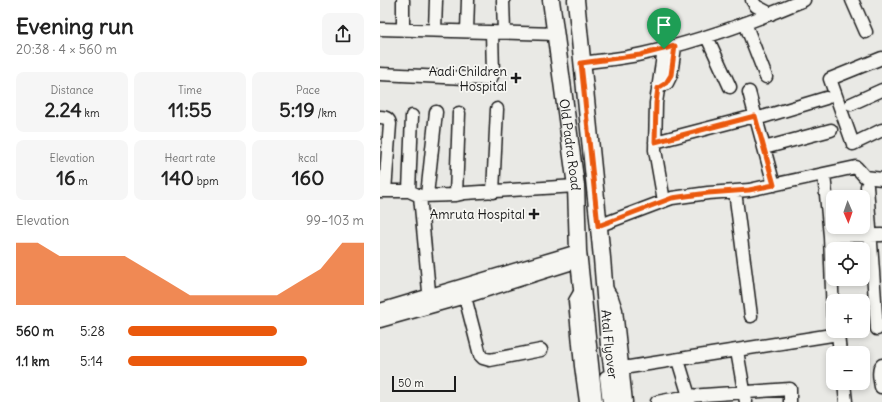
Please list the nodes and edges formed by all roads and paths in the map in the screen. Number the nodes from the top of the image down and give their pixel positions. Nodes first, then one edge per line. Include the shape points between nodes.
1 (403, 0) edge
2 (436, 0) edge
3 (468, 0) edge
4 (504, 0) edge
5 (551, 0) edge
6 (576, 0) edge
7 (752, 0) edge
8 (804, 0) edge
9 (852, 0) edge
10 (771, 14) junction
11 (745, 23) junction
12 (380, 29) edge
13 (403, 30) junction
14 (435, 30) junction
15 (467, 31) junction
16 (498, 32) junction
17 (866, 32) dead end
18 (556, 34) junction
19 (707, 37) junction
20 (669, 48) junction
21 (882, 58) edge
22 (581, 63) junction
23 (380, 74) edge
24 (766, 77) dead end
25 (730, 87) dead end
26 (882, 90) edge
27 (749, 92) dead end
28 (826, 98) dead end
29 (851, 104) dead end
30 (497, 109) dead end
31 (436, 112) dead end
32 (459, 113) dead end
33 (412, 116) dead end
34 (380, 117) edge
35 (756, 117) junction
36 (831, 130) dead end
37 (882, 130) edge
38 (385, 134) edge
39 (655, 142) junction
40 (764, 148) junction
41 (384, 150) edge
42 (383, 168) edge
43 (824, 174) junction
44 (882, 179) edge
45 (774, 185) junction
46 (576, 186) junction
47 (867, 186) dead end
48 (383, 191) edge
49 (409, 191) junction
50 (735, 191) junction
51 (493, 192) junction
52 (456, 195) junction
53 (424, 196) junction
54 (664, 201) junction
55 (598, 226) junction
56 (876, 235) edge
57 (830, 236) junction
58 (579, 256) junction
59 (604, 286) junction
60 (582, 290) junction
61 (430, 294) junction
62 (832, 294) edge
63 (465, 297) junction
64 (430, 307) junction
65 (380, 310) edge
66 (751, 316) dead end
67 (380, 321) edge
68 (877, 329) dead end
69 (839, 346) edge
70 (540, 350) dead end
71 (737, 350) junction
72 (678, 360) junction
73 (882, 365) edge
74 (623, 368) junction
75 (881, 387) dead end
76 (845, 390) edge
77 (746, 397) edge
78 (689, 399) edge
79 (586, 402) edge
80 (594, 402) edge
81 (602, 402) edge
82 (608, 402) edge
83 (617, 402) edge
84 (626, 402) edge
85 (656, 402) edge
86 (790, 402) edge
87 (846, 402) edge

1 - 13 street
2 - 14 street
3 - 15 street
4 - 16 street
5 - 18 main road, Old Padra Road
6 - 22 main road, Old Padra Road
7 - 10 street via 756,6
8 - 10 street
9 - 17 street
10 - 11 street
11 - 19 street
11 - 24 street
12 - 13 street
13 - 14 street
14 - 15 street
15 - 16 street
16 - 18 street
16 - 23 street via 491,78
18 - 46 main road, Old Padra Road
19 - 20 street
19 - 25 street
20 - 22 street via 640,55
20 - 39 street via 658,88
21 - 37 street via 830,79 853,144
22 - 55 main road, Old Padra Road
26 - 29 street
27 - 35 street
28 - 35 street
30 - 51 street
31 - 53 street
32 - 52 street
33 - 49 street
34 - 38 street via 389,120 390,124
35 - 39 street
35 - 40 street
36 - 40 street
38 - 41 street
39 - 54 street
40 - 45 street
41 - 42 street
42 - 48 street
43 - 44 street via 856,167 865,177
43 - 45 street
43 - 57 street
45 - 50 street
46 - 51 street
46 - 58 main road, Old Padra Road
47 - 56 street
48 - 49 street
49 - 53 street
50 - 54 street
50 - 66 street
51 - 52 street
52 - 53 street
53 - 61 street
54 - 55 street
55 - 59 main road, Old Padra Road
56 - 57 street
56 - 68 street
57 - 62 street
58 - 60 main road, Old Padra Road
58 - 61 street
58 - 63 street
59 - 74 street via 616,310
59 - 82 street via 598,302
59 - 83 main road, Atal Flyover
60 - 79 street via 575,301
60 - 80 main road, Atal Flyover
60 - 81 street via 590,306
61 - 64 street
61 - 65 street
63 - 64 street
63 - 70 street via 482,358 490,360
64 - 67 street
69 - 71 street via 838,334
71 - 72 street
71 - 77 street
72 - 74 street
72 - 78 street
73 - 75 street via 879,371
74 - 84 street
76 - 87 street
77 - 78 street
77 - 86 street via 790,389
78 - 85 street

